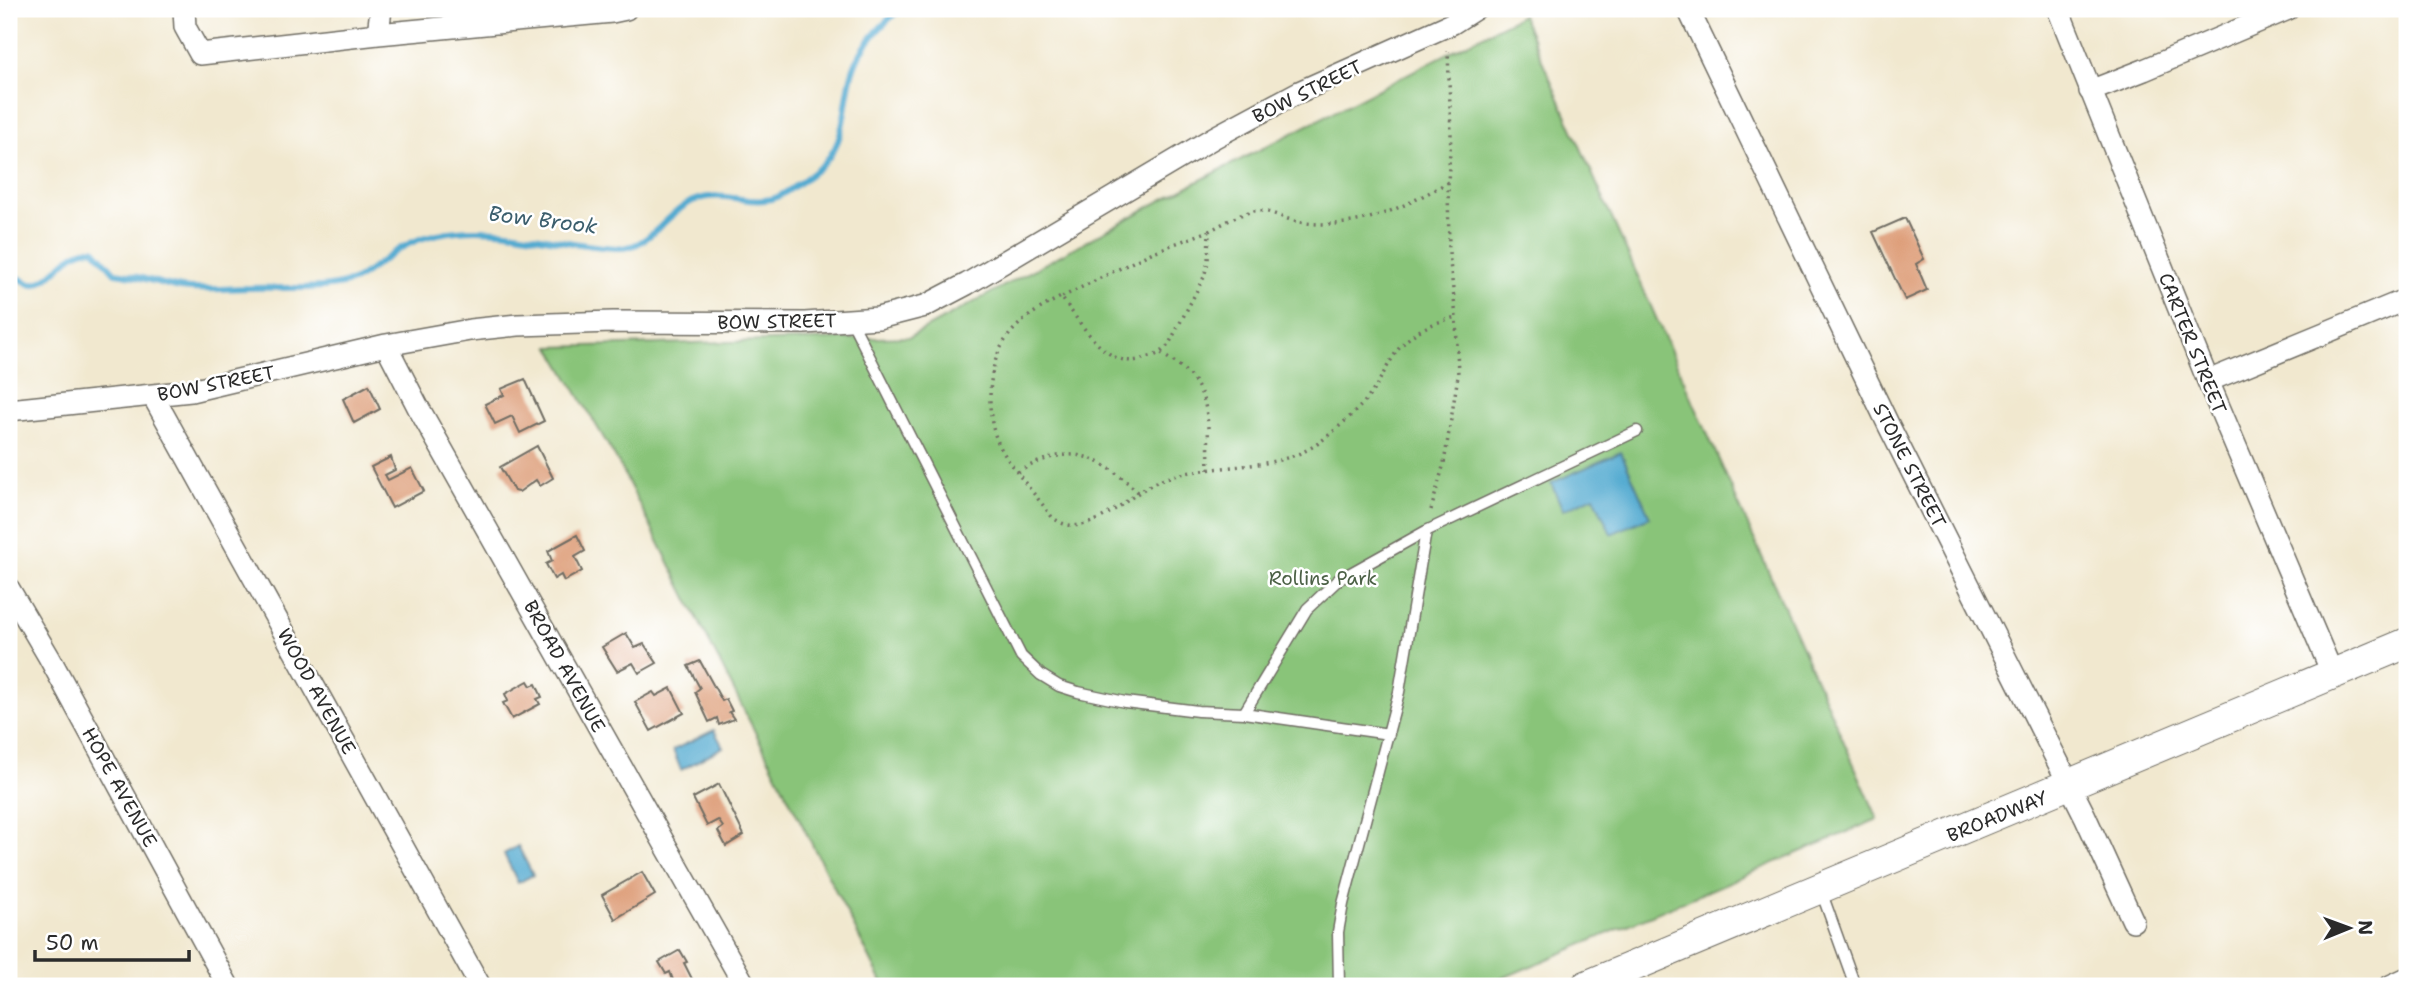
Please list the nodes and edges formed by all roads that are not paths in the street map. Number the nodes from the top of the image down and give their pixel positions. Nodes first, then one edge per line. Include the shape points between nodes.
1 (184, 9) edge
2 (381, 9) edge
3 (626, 9) edge
4 (1475, 9) edge
5 (1688, 9) edge
6 (2058, 9) edge
7 (2288, 9) edge
8 (378, 34) junction
9 (2090, 91) junction
10 (2407, 299) edge
11 (851, 320) junction
12 (386, 345) junction
13 (2208, 380) junction
14 (153, 396) junction
15 (9, 410) edge
16 (1637, 431) dead end
17 (1426, 531) junction
18 (10, 596) edge
19 (2407, 643) edge
20 (2333, 675) junction
21 (1244, 713) junction
22 (1389, 734) junction
23 (2069, 786) junction
24 (1820, 888) junction
25 (2133, 921) dead end
26 (2407, 978) edge
27 (1853, 980) dead end
28 (228, 986) edge
29 (480, 986) edge
30 (745, 986) edge
31 (1339, 986) edge
32 (1586, 986) edge
33 (2390, 986) edge

1 - 8 street via 185,27 200,54
2 - 8 street
3 - 8 street
4 - 11 street, BOW STREET via 1215,137 925,306
5 - 23 street, STONE STREET
6 - 9 street, CARTER STREET
7 - 9 street
9 - 13 street, CARTER STREET
10 - 13 street
11 - 12 street, BOW STREET via 518,325
11 - 21 lane via 1021,656 1041,675 1078,692 1125,702
12 - 14 street, BOW STREET
12 - 30 street, BROAD AVENUE
13 - 20 street, CARTER STREET
14 - 15 street, BOW STREET
14 - 29 street, WOOD AVENUE
16 - 17 lane
17 - 21 lane via 1338,580 1307,609
17 - 22 lane
18 - 28 street, HOPE AVENUE via 49,657
19 - 20 street, BROADWAY
20 - 23 street, BROADWAY
21 - 22 lane
22 - 31 lane via 1343,904 1338,932
23 - 24 street, BROADWAY
23 - 25 street, STONE STREET
24 - 27 lane
24 - 32 street, BROADWAY
26 - 33 street

